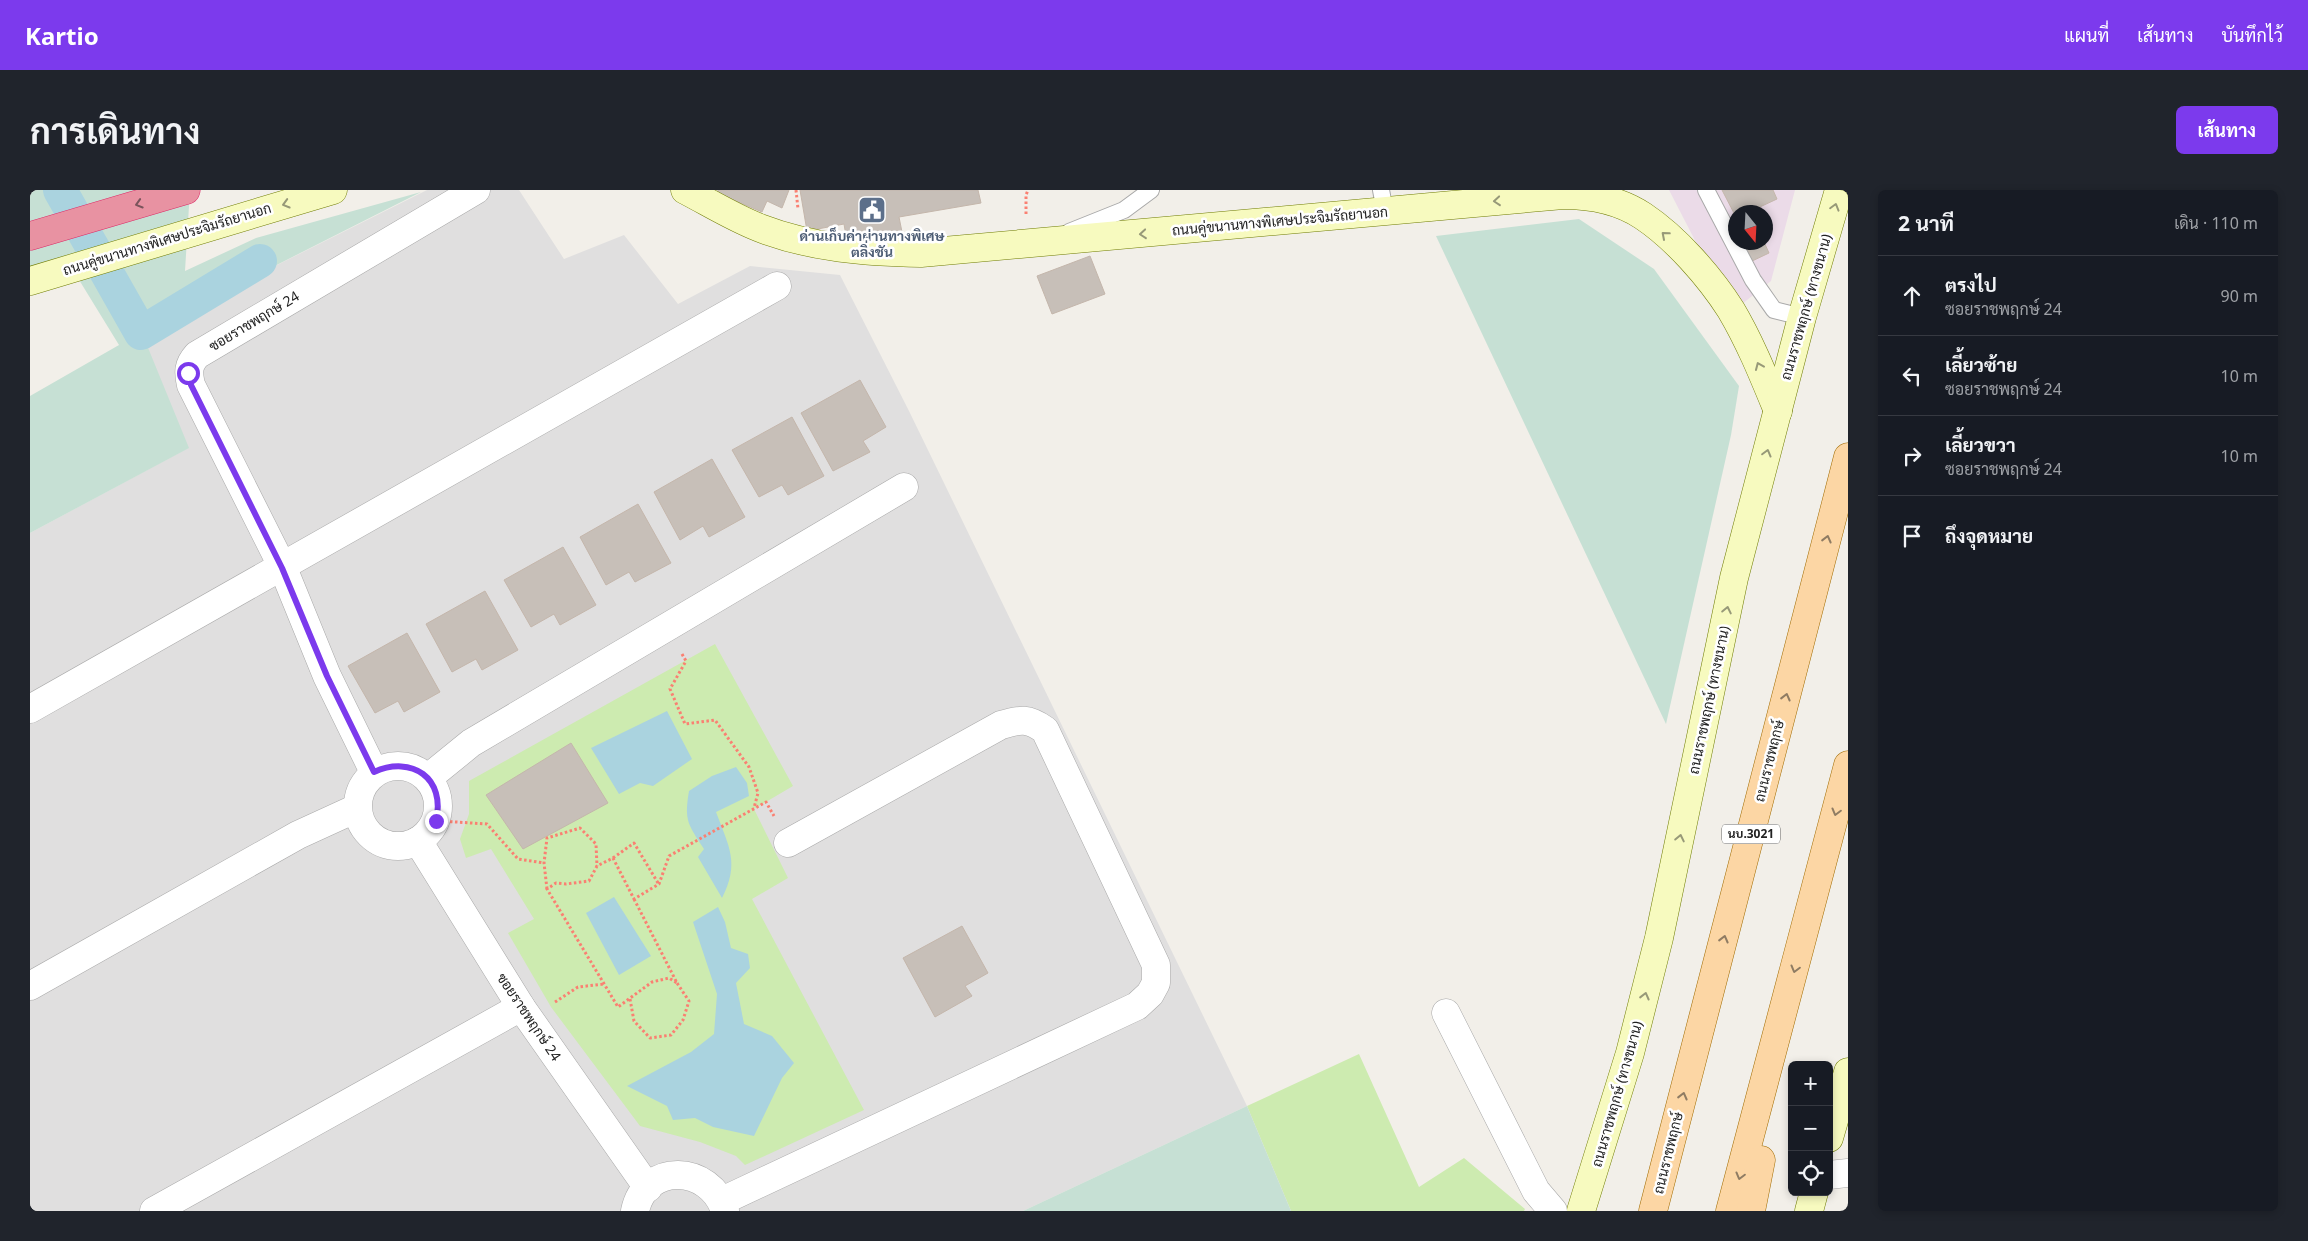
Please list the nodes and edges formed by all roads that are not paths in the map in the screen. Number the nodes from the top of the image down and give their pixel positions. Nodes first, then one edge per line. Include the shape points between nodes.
1 (186, 190) edge
2 (333, 190) edge
3 (476, 190) edge
4 (685, 190) edge
5 (1151, 190) edge
6 (1706, 190) edge
7 (1840, 190) edge
8 (1383, 201) edge
9 (30, 236) edge
10 (1044, 243) junction
11 (30, 281) edge
12 (777, 286) dead end
13 (1802, 317) junction
14 (1778, 411) junction
15 (1848, 457) edge
16 (904, 487) dead end
17 (282, 568) junction
18 (30, 709) edge
19 (1848, 765) edge
20 (374, 772) junction
21 (428, 778) junction
22 (357, 808) junction
23 (418, 841) junction
24 (788, 843) road end
25 (30, 986) edge
26 (521, 1007) junction
27 (1446, 1013) dead end
28 (1776, 1044) junction
29 (1848, 1072) edge
30 (1833, 1124) edge
31 (1848, 1173) edge
32 (1833, 1175) edge
33 (1813, 1196) edge
34 (642, 1199) edge
35 (724, 1206) edge
36 (154, 1211) edge
37 (1553, 1211) edge
38 (1581, 1211) edge
39 (1653, 1211) edge
40 (1730, 1211) edge
41 (1751, 1211) edge
42 (1809, 1211) edge

1 -> 9 highway
2 -> 11 main road, ถนนคู่ขนานทางพิเศษประจิมรัถยานอก
3 - 17 street, ซอยราชพฤกษ์ 24 via 197,355 190,363 191,385
4 - 10 main road, ถนนคู่ขนานทางพิเศษประจิมรัถยานอก via 758,228 853,250 921,253
5 - 10 lane via 1124,210
6 - 13 lane via 1753,280 1774,310
13 -> 7 main road, ถนนราชพฤกษ์ (ทางขนาน)
8 -> 10 main road, ถนนคู่ขนานทางพิเศษประจิมรัถยานอก
14 -> 8 main road, ถนนคู่ขนานทางพิเศษประจิมรัถยานอก via 1731,310 1703,272 1643,215 1587,194
12 - 17 street
13 - 14 main road, ถนนราชพฤกษ์ (ทางขนาน)
38 -> 14 main road, ถนนราชพฤกษ์ (ทางขนาน) via 1630,1053 1659,938 1734,578
39 -> 15 main road, ถนนราชพฤกษ์ / นบ.3021
16 - 21 street via 472,743
17 - 18 street
17 - 20 street, ซอยราชพฤกษ์ 24 via 327,676
19 -> 28 main road
20 - 21 street via 387,766 401,765 416,769
20 - 22 street via 364,782
21 - 23 street via 438,798 438,810 429,832
22 - 23 street via 361,824 371,837 386,845 402,846
22 - 25 street via 298,835
23 - 26 street, ซอยราชพฤกษ์ 24
24 - 35 street via 1001,725 1032,721 1045,730 1132,912 1156,965 1156,983 1137,1006
26 - 34 street, ซอยราชพฤกษ์ 24
26 - 36 street
27 - 37 street via 1536,1191
28 -> 40 main road
28 - 41 main road via 1760,1171
29 - 30 main road
31 - 32 street
33 - 42 main road
34 - 35 street, ซอยราชพฤกษ์ 24 via 662,1178 680,1175 697,1177 712,1187

